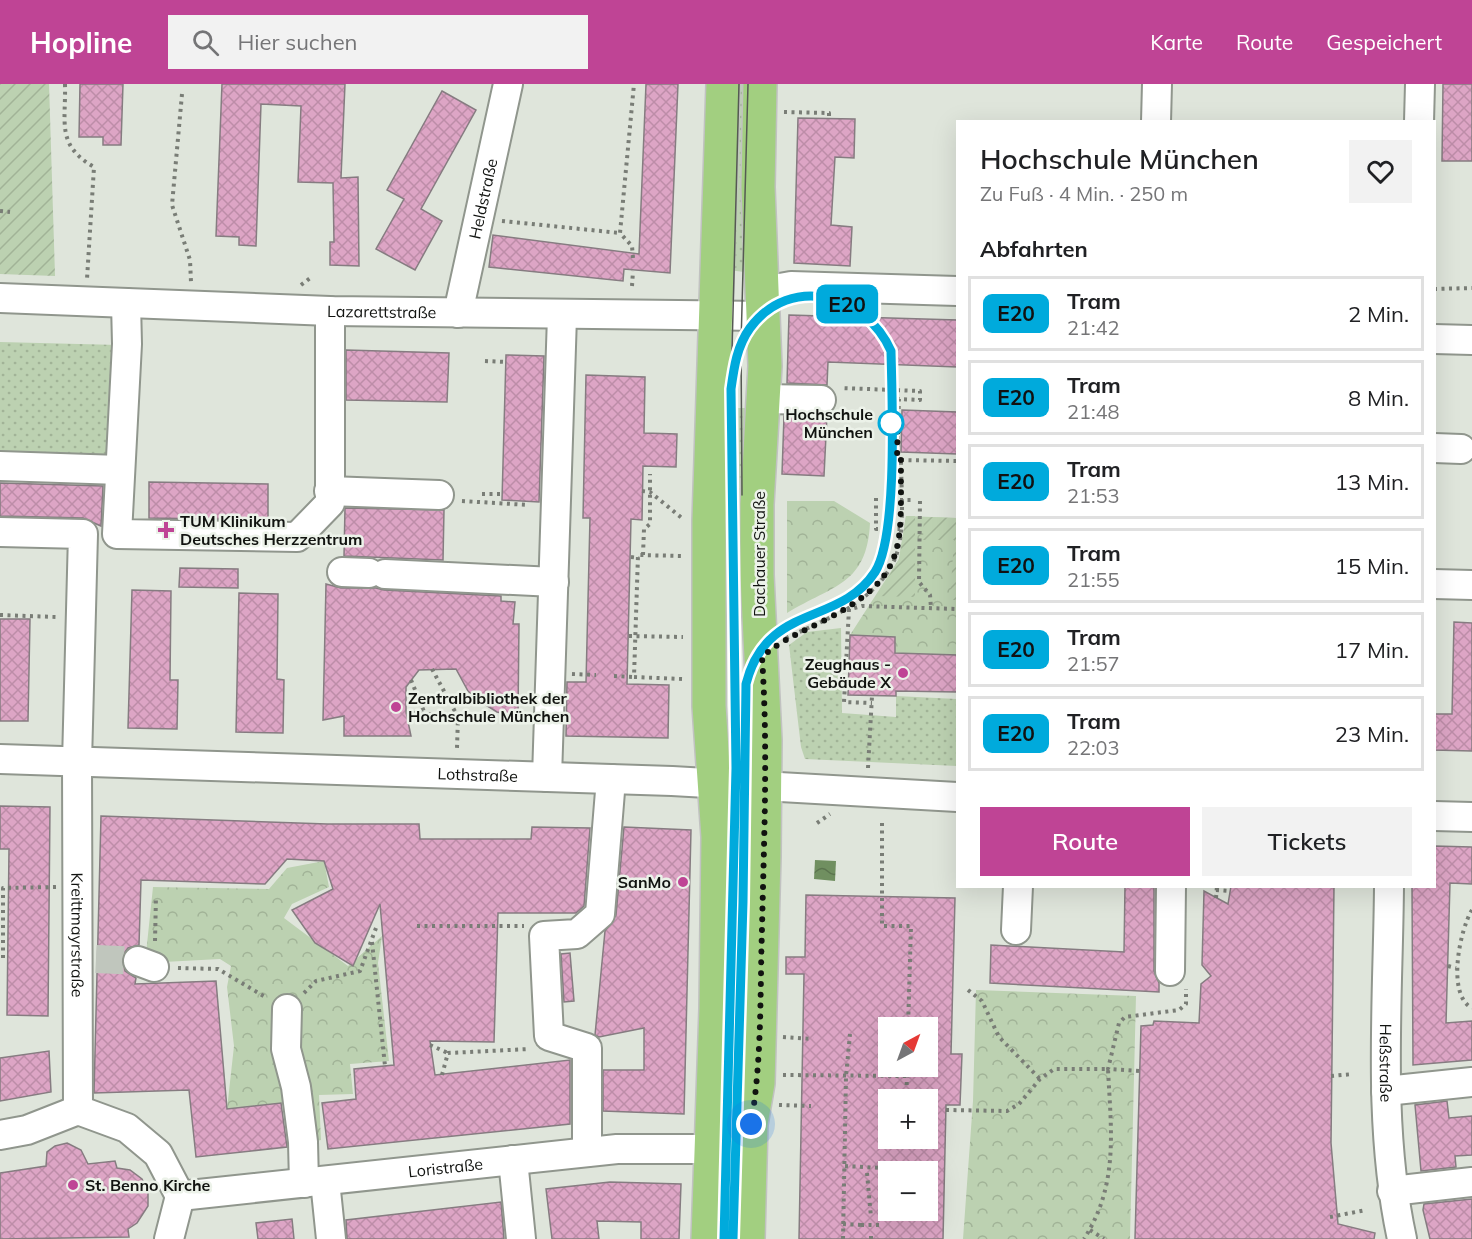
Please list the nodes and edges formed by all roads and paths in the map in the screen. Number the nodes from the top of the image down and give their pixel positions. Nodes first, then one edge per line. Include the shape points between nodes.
1 (65, 84) edge
2 (508, 84) edge
3 (634, 84) edge
4 (723, 84) edge
5 (760, 84) edge
6 (1157, 84) edge
7 (1420, 84) edge
8 (182, 94) dead end
9 (783, 112) dead end
10 (829, 118) dead end
11 (1156, 120) edge
12 (1419, 120) edge
13 (0, 211) edge
14 (10, 212) dead end
15 (480, 219) junction
16 (620, 233) junction
17 (633, 258) dead end
18 (633, 271) dead end
19 (632, 286) dead end
20 (1472, 288) edge
21 (1436, 290) edge
22 (956, 291) edge
23 (0, 298) edge
24 (86, 301) junction
25 (126, 303) junction
26 (764, 304) junction
27 (191, 305) junction
28 (330, 311) junction
29 (458, 313) junction
30 (562, 316) junction
31 (716, 316) junction
32 (1436, 339) edge
33 (1472, 340) edge
34 (485, 361) dead end
35 (506, 362) dead end
36 (826, 394) joint
37 (764, 399) junction
38 (901, 460) junction
39 (956, 461) edge
40 (0, 466) edge
41 (120, 470) junction
42 (650, 474) dead end
43 (329, 491) junction
44 (642, 491) dead end
45 (650, 492) junction
46 (482, 494) dead end
47 (502, 494) dead end
48 (439, 495) joint
49 (876, 498) dead end
50 (900, 500) junction
51 (911, 500) dead end
52 (920, 501) dead end
53 (529, 505) dead end
54 (686, 521) dead end
55 (900, 529) junction
56 (0, 532) edge
57 (83, 534) junction
58 (117, 534) junction
59 (641, 556) junction
60 (687, 556) dead end
61 (630, 557) dead end
62 (365, 573) dead end
63 (554, 582) junction
64 (1436, 584) edge
65 (1472, 585) edge
66 (931, 608) junction
67 (849, 609) junction
68 (956, 609) edge
69 (841, 611) junction
70 (0, 615) edge
71 (81, 617) junction
72 (629, 636) dead end
73 (636, 636) junction
74 (690, 638) dead end
75 (762, 657) junction
76 (432, 669) dead end
77 (614, 676) dead end
78 (634, 677) junction
79 (411, 680) dead end
80 (691, 680) dead end
81 (872, 696) dead end
82 (872, 703) junction
83 (406, 712) dead end
84 (425, 714) junction
85 (458, 717) junction
86 (457, 748) dead end
87 (0, 759) edge
88 (77, 762) junction
89 (868, 769) dead end
90 (547, 777) junction
91 (610, 779) junction
92 (715, 783) junction
93 (765, 788) junction
94 (956, 797) edge
95 (1436, 816) edge
96 (1472, 817) edge
97 (882, 823) dead end
98 (77, 887) junction
99 (1018, 888) edge
100 (1171, 888) edge
101 (1217, 888) edge
102 (1389, 888) edge
103 (1230, 891) dead end
104 (156, 896) dead end
105 (1216, 897) dead end
106 (1472, 910) edge
107 (417, 926) dead end
108 (376, 927) dead end
109 (2, 928) edge
110 (1016, 930) dead end
111 (544, 936) junction
112 (372, 939) junction
113 (3, 958) dead end
114 (1448, 966) dead end
115 (1456, 968) junction
116 (1178, 977) joint
117 (968, 990) dead end
118 (1472, 1008) edge
119 (287, 1009) junction
120 (908, 1017) edge
121 (850, 1034) dead end
122 (549, 1036) junction
123 (780, 1037) dead end
124 (813, 1039) dead end
125 (430, 1045) dead end
126 (448, 1053) junction
127 (385, 1066) dead end
128 (1108, 1069) junction
129 (1139, 1071) dead end
130 (442, 1074) dead end
131 (1353, 1074) dead end
132 (780, 1075) dead end
133 (846, 1076) junction
134 (878, 1076) edge
135 (1331, 1076) dead end
136 (1040, 1079) junction
137 (1472, 1082) edge
138 (1386, 1091) junction
139 (779, 1106) dead end
140 (811, 1106) dead end
141 (78, 1110) junction
142 (946, 1110) dead end
143 (0, 1135) edge
144 (710, 1149) junction
145 (587, 1152) junction
146 (513, 1160) junction
147 (844, 1166) junction
148 (878, 1168) edge
149 (867, 1173) dead end
150 (313, 1182) junction
151 (1472, 1182) edge
152 (1392, 1191) junction
153 (180, 1196) junction
154 (1366, 1210) dead end
155 (871, 1217) dead end
156 (1330, 1217) dead end
157 (843, 1224) junction
158 (880, 1225) dead end
159 (1090, 1230) junction
160 (871, 1232) dead end
161 (169, 1239) edge
162 (316, 1239) edge
163 (331, 1239) edge
164 (521, 1239) edge
165 (708, 1239) edge
166 (748, 1239) edge
167 (843, 1239) edge
168 (871, 1239) edge
169 (1084, 1239) edge
170 (1104, 1239) edge
171 (1402, 1239) edge

1 - 24 path via 66,139 77,158 94,167
2 - 15 street, Heldstraße
3 - 16 path
4 - 31 main road
5 - 26 main road, Dachauer Straße via 758,187
6 - 11 street
7 - 12 street
8 - 27 path via 172,205 190,260
9 - 10 path via 829,113
13 - 14 path
15 - 16 path
15 - 29 street, Heldstraße
16 - 17 path via 632,246
18 - 19 path
20 - 21 path
22 - 26 street, Lazarettstraße via 791,286
23 - 24 street, Lazarettstraße
24 - 25 street, Lazarettstraße
25 - 27 street, Lazarettstraße
25 - 41 street
26 - 31 street, Lazarettstraße
26 - 37 main road, Dachauer Straße
27 - 28 street, Lazarettstraße
28 - 29 street, Lazarettstraße
28 - 43 street
29 - 30 street, Lazarettstraße
30 - 31 street, Lazarettstraße
30 - 63 street
31 - 92 main road via 708,622
32 - 33 street
34 - 35 path
36 - 37 street
36 - 38 path via 920,391 920,400 899,399 897,460
37 - 75 main road, Dachauer Straße via 757,516
38 - 39 path
38 - 50 path
40 - 41 street
41 - 58 street
42 - 45 path
43 - 48 street
43 - 58 street via 330,503 297,537
44 - 45 path
45 - 54 path
45 - 59 path via 650,524 644,529
46 - 47 path
48 - 53 path via 451,501
49 - 55 path via 876,529
50 - 51 path
50 - 55 path
52 - 66 path via 919,582 930,595
55 - 69 path via 897,552 886,573 873,590
56 - 57 street
57 - 58 street
57 - 71 street, Kreittmayrstraße
59 - 60 path
59 - 61 path
59 - 73 path
62 - 63 street
63 - 90 street
64 - 65 street
66 - 67 path
66 - 68 path
67 - 69 path
67 - 82 path via 844,702
69 - 75 path via 778,642
70 - 71 path
71 - 88 street, Kreittmayrstraße
72 - 73 path
73 - 74 path
73 - 78 path
75 - 93 main road, Dachauer Straße
76 - 85 path
77 - 78 path
78 - 80 path
79 - 84 path
81 - 82 path
82 - 89 path
83 - 84 path
84 - 85 path
85 - 86 path
87 - 88 street, Lothstraße
88 - 90 street, Lothstraße
88 - 98 street, Kreittmayrstraße
90 - 91 street, Lothstraße
91 - 92 street, Lothstraße
91 - 111 street via 600,914 577,934
92 - 93 street, Lothstraße
92 - 144 main road via 717,986
93 - 94 street, Lothstraße
93 - 166 main road, Dachauer Straße via 758,1083 751,1124
95 - 96 street
97 - 120 path via 882,926 911,926
98 - 109 path via 3,888
98 - 141 street, Kreittmayrstraße via 87,958
99 - 110 street
100 - 116 street
101 - 103 path
101 - 105 path
102 - 138 street, Heßstraße
104 - 119 path via 146,964 218,969
106 - 115 path via 1463,925
107 - 111 path via 537,926
108 - 112 path
109 - 113 path
111 - 122 street
112 - 119 path via 360,971 316,981
112 - 127 path
114 - 115 path
115 - 118 path via 1461,992
116 - 128 path via 1186,1004 1179,1010 1125,1017 1119,1023
117 - 136 path via 982,1001 999,1037
119 - 150 street via 286,1049
121 - 133 path
122 - 126 path via 531,1049
122 - 145 street via 587,1048
123 - 124 path
125 - 126 path
126 - 130 path
128 - 129 path
128 - 136 path via 1054,1069
128 - 159 path via 1109,1178 1104,1202
131 - 135 path
132 - 133 path
133 - 134 path
133 - 147 path
136 - 142 path via 1019,1104 1007,1111
137 - 138 street
138 - 152 street, Heßstraße
139 - 140 path
141 - 143 street via 27,1130
141 - 153 street via 128,1128 158,1154
144 - 145 street, Loristraße
144 - 165 main road
145 - 146 street, Loristraße
146 - 150 street, Loristraße
146 - 164 street
147 - 148 path
147 - 157 path
149 - 155 path
150 - 153 street, Loristraße
150 - 162 street
150 - 163 street
151 - 152 street
152 - 171 street, Heßstraße
153 - 161 street
154 - 156 path
157 - 158 path, bridge
157 - 167 path
159 - 169 path
159 - 170 path
160 - 168 path

